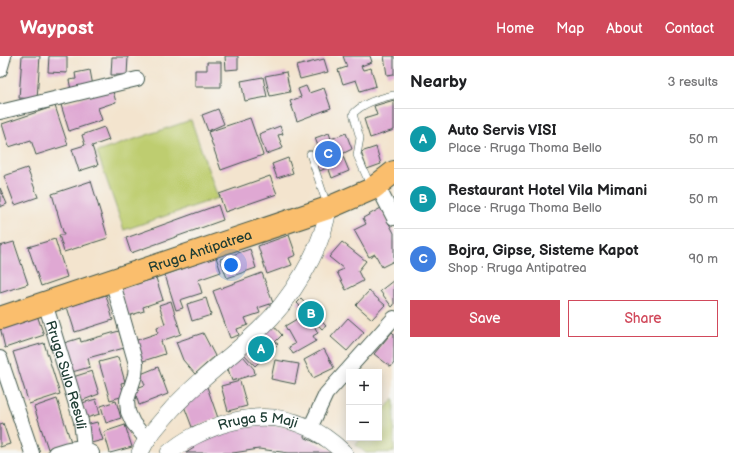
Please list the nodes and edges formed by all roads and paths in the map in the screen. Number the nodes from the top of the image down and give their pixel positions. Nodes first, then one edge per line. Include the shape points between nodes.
1 (4, 56) edge
2 (0, 70) edge
3 (138, 79) dead end
4 (394, 95) edge
5 (0, 112) edge
6 (310, 154) dead end
7 (394, 172) edge
8 (375, 187) junction
9 (328, 208) junction
10 (394, 218) edge
11 (112, 280) junction
12 (45, 303) junction
13 (0, 318) edge
14 (394, 318) edge
15 (0, 358) edge
16 (310, 428) junction
17 (143, 446) edge
18 (88, 451) edge
19 (32, 453) edge
20 (55, 453) edge
21 (169, 453) edge
22 (344, 453) edge

1 - 2 street
3 - 5 street
4 - 8 lane via 358,108 353,114 360,138 357,155
6 - 9 lane
7 - 8 main road, Rruga Antipatrea
8 - 9 main road, Rruga Antipatrea
8 - 10 street
9 - 11 main road, Rruga Antipatrea
9 - 17 street via 318,246 278,310 180,400
11 - 12 main road, Rruga Antipatrea
11 - 17 street via 136,364 127,400 128,412
12 - 13 main road, Rruga Antipatrea
12 - 18 street, Rruga Sulo Resuli
14 - 16 street via 326,394
15 - 19 street
16 - 21 street, Rruga 5 Maji via 275,418 242,418 189,437
16 - 22 street, Rruga 5 Maji via 325,436
18 - 20 street via 70,448

